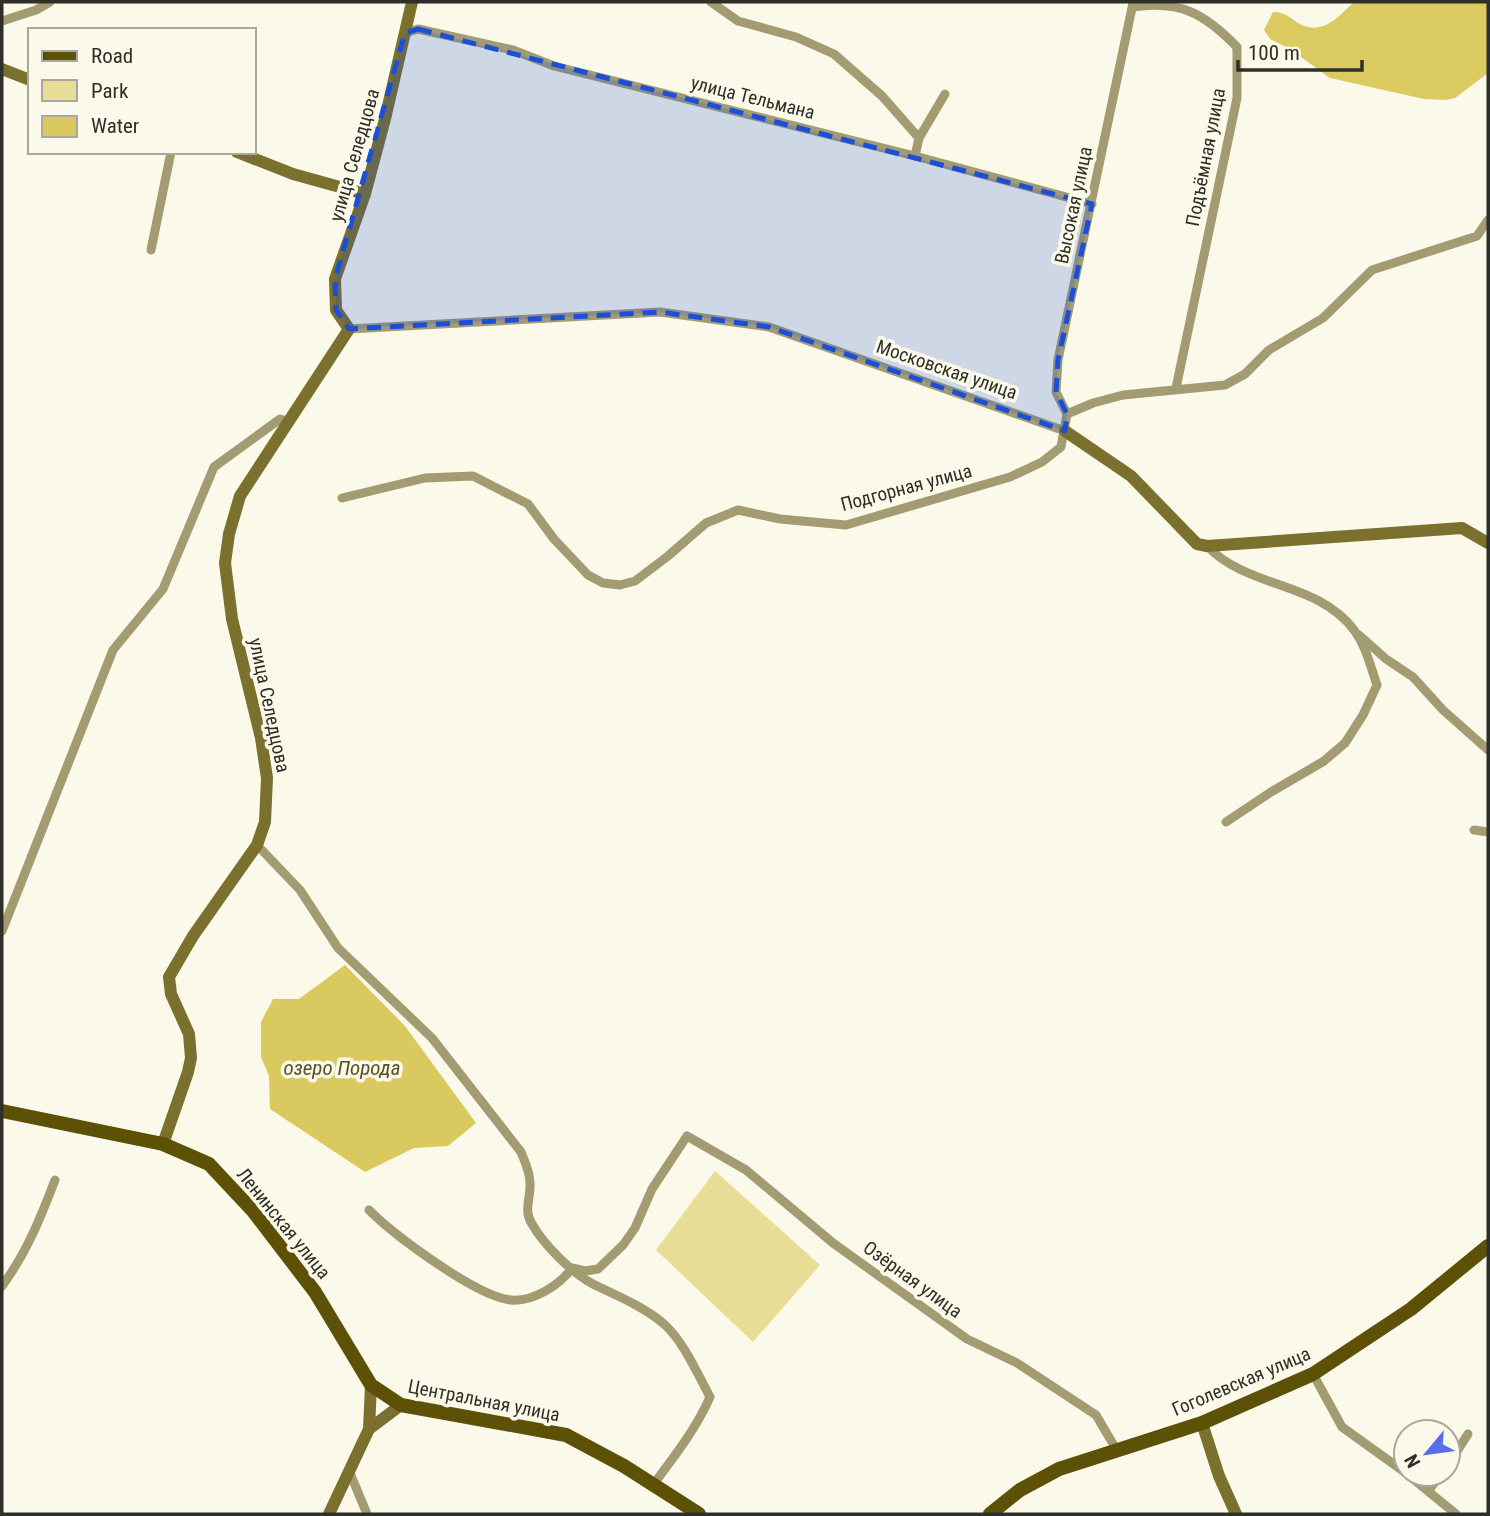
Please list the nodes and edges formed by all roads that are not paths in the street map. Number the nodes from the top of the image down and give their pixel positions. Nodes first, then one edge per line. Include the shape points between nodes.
1 (50, 2) edge
2 (412, 2) edge
3 (711, 2) edge
4 (1133, 4) edge
5 (2, 21) edge
6 (405, 33) junction
7 (2, 69) edge
8 (28, 79) edge
9 (945, 94) dead end
10 (919, 138) junction
11 (171, 154) edge
12 (242, 154) edge
13 (915, 156) junction
14 (365, 194) junction
15 (1092, 204) junction
16 (1488, 220) edge
17 (151, 250) dead end
18 (349, 328) junction
19 (1176, 388) junction
20 (1068, 414) junction
21 (288, 421) junction
22 (1065, 431) junction
23 (342, 498) dead end
24 (1488, 543) edge
25 (1207, 546) junction
26 (1355, 632) junction
27 (1488, 750) edge
28 (1226, 822) dead end
29 (1474, 830) dead end
30 (1488, 832) edge
31 (257, 845) junction
32 (2, 931) edge
33 (2, 1111) edge
34 (163, 1144) junction
35 (55, 1180) dead end
36 (369, 1210) dead end
37 (1488, 1246) edge
38 (572, 1268) junction
39 (2, 1286) edge
40 (1313, 1374) junction
41 (371, 1385) junction
42 (401, 1405) junction
43 (1202, 1423) junction
44 (369, 1429) junction
45 (1468, 1434) dead end
46 (1462, 1443) edge
47 (1116, 1449) junction
48 (1392, 1463) edge
49 (350, 1473) junction
50 (653, 1485) junction
51 (1426, 1488) edge
52 (1429, 1490) joint
53 (328, 1514) edge
54 (367, 1514) edge
55 (699, 1514) edge
56 (990, 1514) edge
57 (1236, 1514) edge
58 (1456, 1514) edge

1 - 5 street
2 - 6 street, улица Селедцова
3 - 10 street via 738,22 796,37 834,54 882,96
4 - 15 street, Высокая улица
4 - 19 street, Подъёмная улица via 1181,6 1212,22 1237,47 1237,98
6 - 13 street, улица Тельмана via 418,29 513,50 554,66
6 - 14 street, улица Селедцова
7 - 8 street
9 - 10 street
10 - 13 street
11 - 17 street
12 - 14 street via 292,174
13 - 15 street, улица Тельмана
14 - 18 street, улица Селедцова via 335,279 336,310
15 - 20 street, Высокая улица via 1058,360 1056,392
16 - 19 street via 1478,236 1372,270 1323,318 1269,350 1245,374 1215,387
18 - 21 street, улица Селедцова
18 - 22 street, Московская улица via 660,312 769,327
19 - 20 street via 1123,395
20 - 22 street
21 - 31 street, улица Селедцова via 240,496 225,562 232,620 267,778 265,822
21 - 32 street via 280,419 214,467 163,589 113,650
22 - 23 street, Подгорная улица via 1061,447 1010,477 846,525 738,510 721,515 635,581 620,585 588,575 528,504 473,476 425,478
22 - 25 street, Московская улица via 1131,476 1197,544
24 - 25 street via 1462,528
25 - 26 street via 1248,574 1317,599
26 - 27 street via 1413,677
26 - 28 street via 1377,685 1345,743
29 - 30 street
31 - 34 street, улица Селедцова via 169,977 171,994 189,1034 191,1058
31 - 38 street via 300,890 338,948 432,1038 521,1152 531,1184 528,1218 545,1244
33 - 34 main road, Ленинская улица
34 - 41 main road, Ленинская улица via 209,1164 253,1211 315,1292
35 - 39 street via 40,1220
36 - 38 street via 490,1295 513,1300 533,1296 556,1284
37 - 40 main road, Гоголевская улица via 1411,1309
38 - 47 street, Озёрная улица via 598,1269 622,1245 687,1136 746,1170 833,1243 967,1339 1065,1392 1096,1415
38 - 50 street via 590,1283 622,1296 663,1323 710,1396 688,1437
40 - 43 main road, Гоголевская улица
40 - 48 street via 1342,1427
41 - 42 main road, Центральная улица
41 - 44 street
42 - 44 street
42 - 50 main road, Центральная улица via 566,1435
43 - 47 main road, Гоголевская улица
43 - 57 street
44 - 49 street
45 - 46 street
47 - 56 main road, Гоголевская улица via 1052,1472
49 - 53 street
49 - 54 street
50 - 55 main road, Центральная улица
51 - 52 street
52 - 58 street

